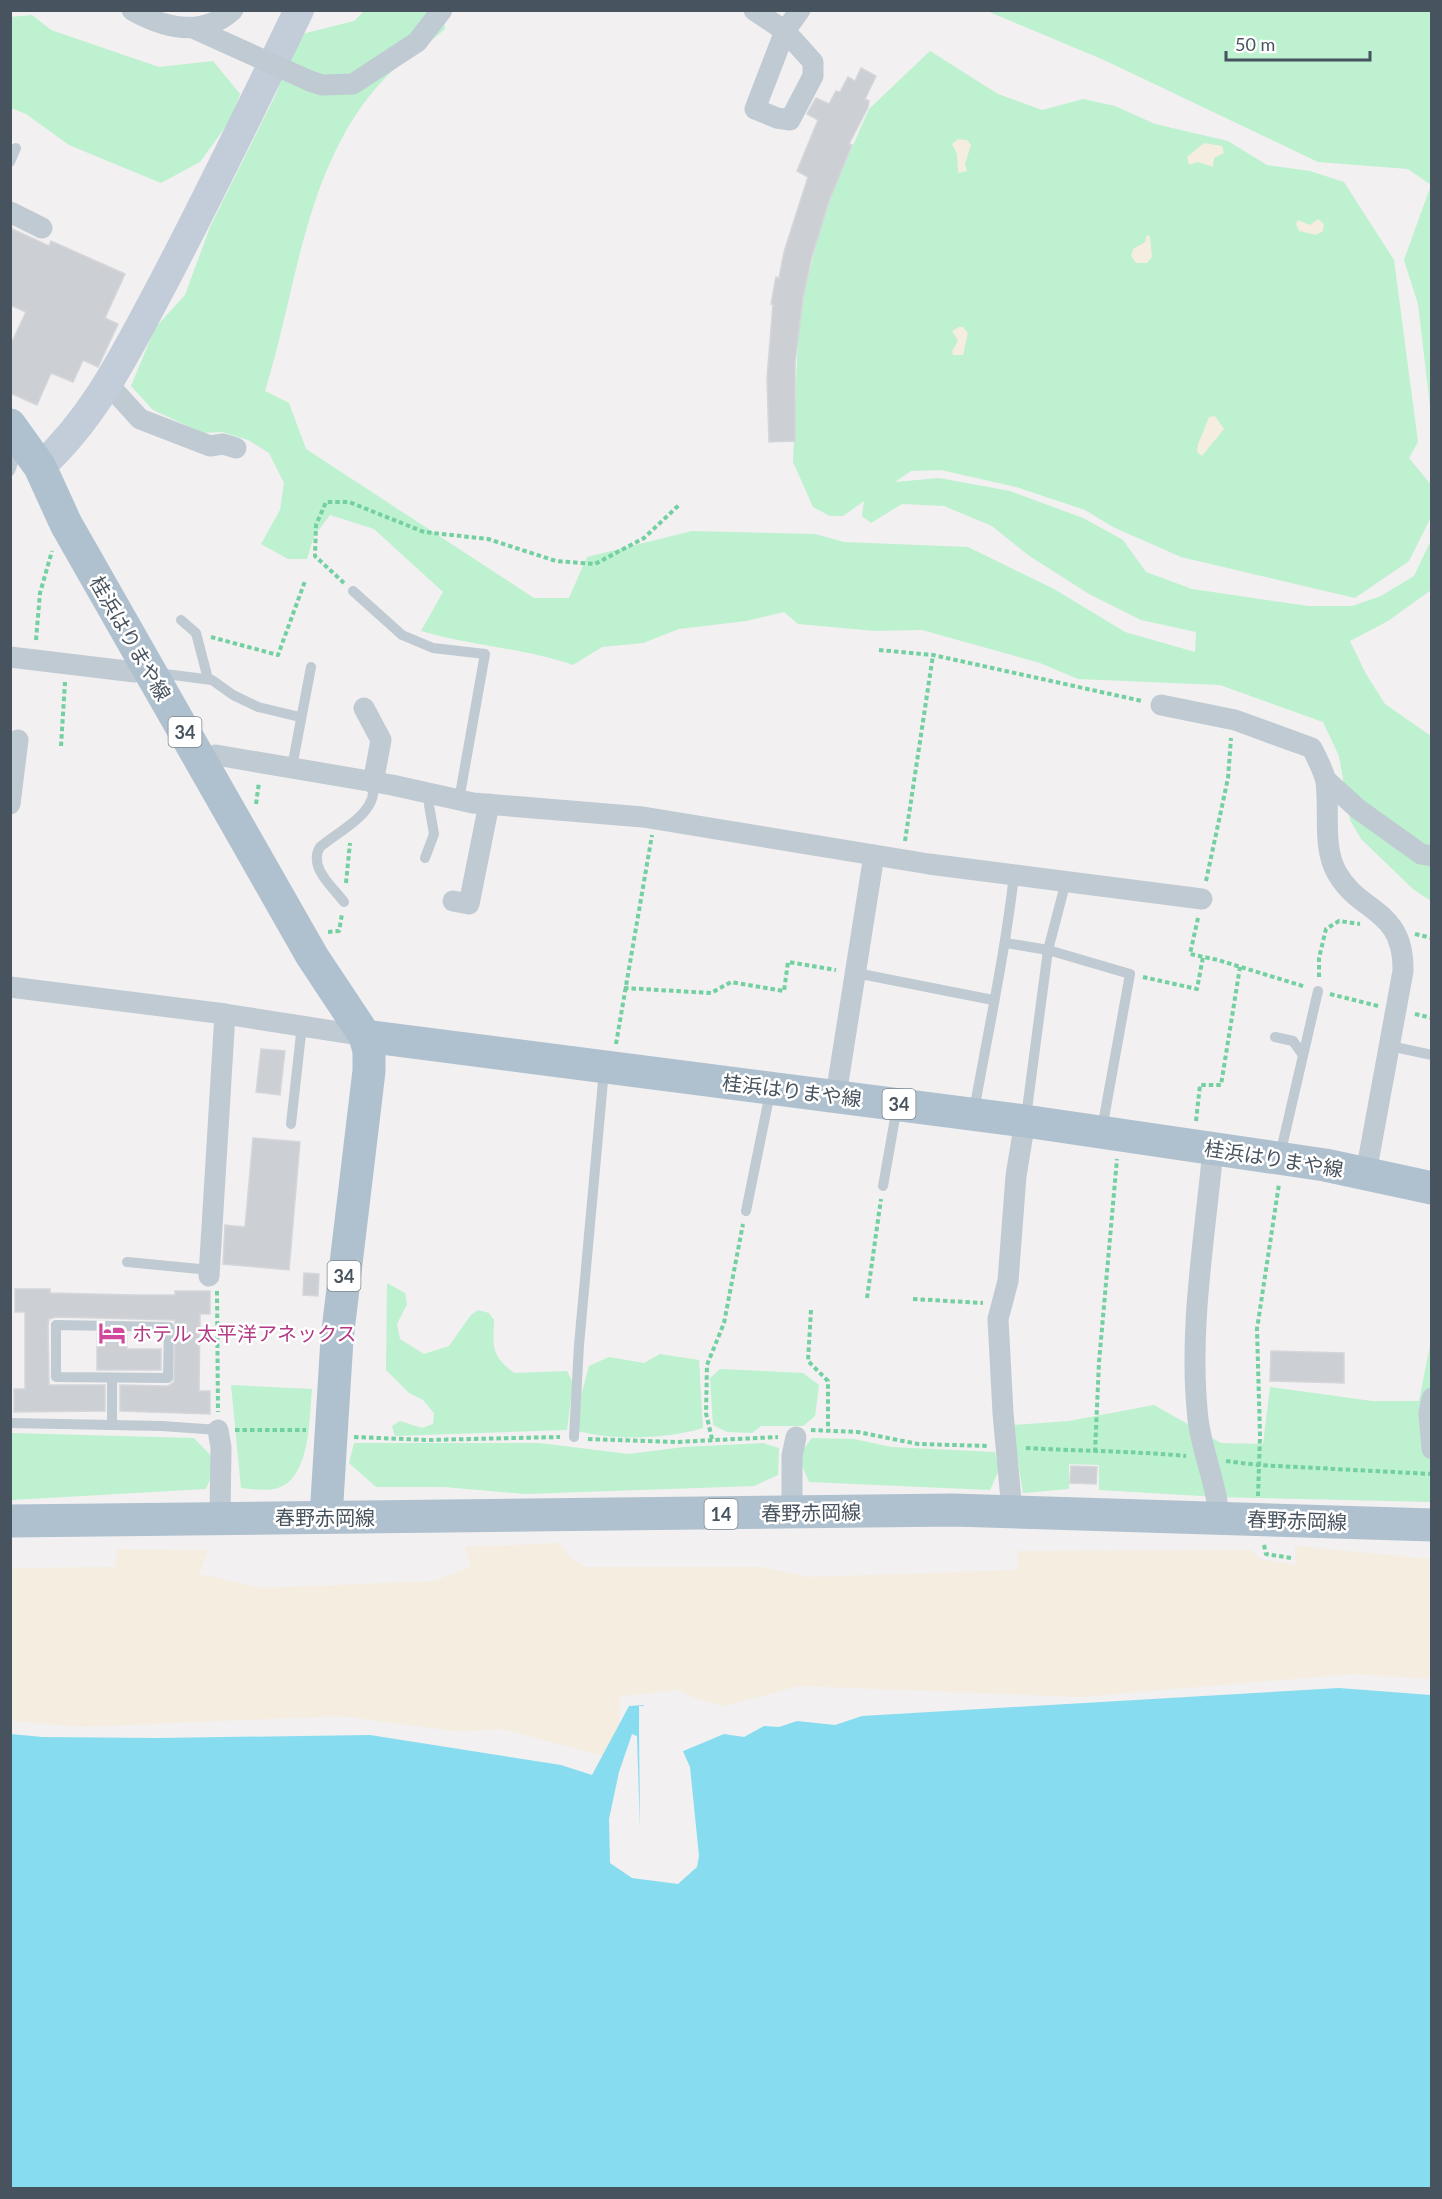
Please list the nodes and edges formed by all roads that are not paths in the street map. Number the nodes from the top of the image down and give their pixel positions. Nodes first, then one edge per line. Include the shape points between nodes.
1 (132, 10) edge
2 (233, 10) edge
3 (299, 10) edge
4 (442, 10) edge
5 (754, 10) edge
6 (800, 10) edge
7 (195, 29) junction
8 (16, 148) dead end
9 (10, 162) edge
10 (10, 212) edge
11 (42, 228) dead end
12 (109, 385) junction
13 (236, 448) dead end
14 (17, 450) edge
15 (353, 591) road end
16 (181, 620) dead end
17 (10, 657) edge
18 (311, 668) dead end
19 (150, 672) junction
20 (208, 679) junction
21 (1161, 705) road end
22 (364, 708) dead end
23 (300, 717) junction
24 (18, 740) dead end
25 (202, 761) junction
26 (292, 767) junction
27 (1326, 780) junction
28 (373, 783) junction
29 (431, 793) junction
30 (459, 800) junction
31 (10, 804) edge
32 (489, 804) junction
33 (874, 855) junction
34 (1431, 856) edge
35 (425, 858) dead end
36 (1014, 875) junction
37 (1066, 881) junction
38 (1202, 898) road end
39 (453, 901) dead end
40 (344, 902) dead end
41 (1006, 943) junction
42 (1048, 950) junction
43 (856, 973) junction
44 (10, 987) edge
45 (1318, 992) road end
46 (993, 1000) junction
47 (225, 1014) junction
48 (302, 1024) junction
49 (365, 1036) junction
50 (1275, 1037) dead end
51 (1390, 1046) junction
52 (1304, 1055) junction
53 (1431, 1055) edge
54 (609, 1068) junction
55 (772, 1086) junction
56 (836, 1095) junction
57 (897, 1104) junction
58 (974, 1114) junction
59 (1025, 1121) junction
60 (291, 1124) dead end
61 (1112, 1134) junction
62 (1203, 1147) junction
63 (1279, 1158) junction
64 (1366, 1173) junction
65 (884, 1186) road end
66 (1431, 1188) edge
67 (746, 1211) road end
68 (127, 1262) dead end
69 (209, 1273) joint
70 (112, 1378) junction
71 (1431, 1398) edge
72 (10, 1423) edge
73 (112, 1425) junction
74 (218, 1430) joint
75 (574, 1437) road end
76 (796, 1437) road end
77 (1431, 1449) edge
78 (1012, 1511) junction
79 (792, 1513) junction
80 (326, 1517) junction
81 (1219, 1517) junction
82 (220, 1518) junction
83 (10, 1521) edge
84 (1431, 1525) edge

1 - 7 street via 153,22
2 - 7 street via 210,25
3 - 12 street
4 - 7 street, bridge via 417,42 353,84 321,85
5 - 6 street via 785,31
8 - 9 lane
10 - 11 street
12 - 13 street via 140,419 210,446 224,444
12 - 14 street via 74,434
14 - 19 main road, 桂浜はりまや線 / 34 via 66,524
15 - 30 lane via 402,635 433,648 485,654
16 - 20 lane via 196,633
17 - 19 street
18 - 23 lane
19 - 20 lane
19 - 25 main road, 桂浜はりまや線 / 34
20 - 23 lane via 258,707
21 - 27 street via 1235,720 1312,748
22 - 28 street via 381,740
23 - 26 lane
24 - 31 street
25 - 26 street via 216,755
25 - 49 main road, 桂浜はりまや線 / 34 via 312,956
26 - 28 street
27 - 34 street via 1367,815 1421,854
27 - 51 street via 1330,856 1336,873 1383,915 1404,951
28 - 29 street
28 - 40 lane via 373,801 367,810 315,855 316,866
29 - 30 street
29 - 35 lane via 434,834
30 - 32 street
32 - 33 street via 656,819
32 - 39 street via 469,904
33 - 36 street
33 - 43 street
36 - 37 street
36 - 41 lane
37 - 38 street
37 - 42 lane
41 - 42 lane
41 - 46 lane
42 - 59 lane
42 - 61 lane via 1130,975
43 - 46 lane
43 - 56 street
44 - 47 street
45 - 52 lane
46 - 58 lane
47 - 48 street
47 - 69 street
48 - 49 street
48 - 60 lane
49 - 54 main road, 桂浜はりまや線 / 34
49 - 80 main road, 桂浜はりまや線 / 34 via 369,1071 337,1339
50 - 52 lane via 1293,1041
51 - 53 lane
51 - 64 street
52 - 63 lane
54 - 55 main road, 桂浜はりまや線 / 34
54 - 75 lane via 579,1345
55 - 56 main road, 桂浜はりまや線 / 34
55 - 67 lane
56 - 57 main road, 桂浜はりまや線 / 34
57 - 58 main road, 桂浜はりまや線 / 34
57 - 65 lane
58 - 59 main road, 桂浜はりまや線 / 34
59 - 61 main road, 桂浜はりまや線 / 34
59 - 78 street via 1016,1176 1008,1281 998,1319
61 - 62 main road, 桂浜はりまや線 / 34
62 - 63 main road, 桂浜はりまや線 / 34
62 - 81 street via 1195,1334 1198,1418 1205,1458 1218,1497
63 - 64 main road, 桂浜はりまや線 / 34
64 - 66 main road, 桂浜はりまや線 / 34
68 - 69 lane
70 - 70 lane via 168,1378 169,1327 56,1325 56,1377
70 - 73 lane
71 - 77 street
72 - 73 lane
73 - 74 lane
74 - 82 street
76 - 79 street
78 - 79 main road, 春野赤岡線 / 14
78 - 81 main road, 春野赤岡線 / 14
79 - 80 main road, 春野赤岡線 / 14
80 - 82 main road, 春野赤岡線 / 14
81 - 84 main road, 春野赤岡線 / 14
82 - 83 main road, 春野赤岡線 / 14

